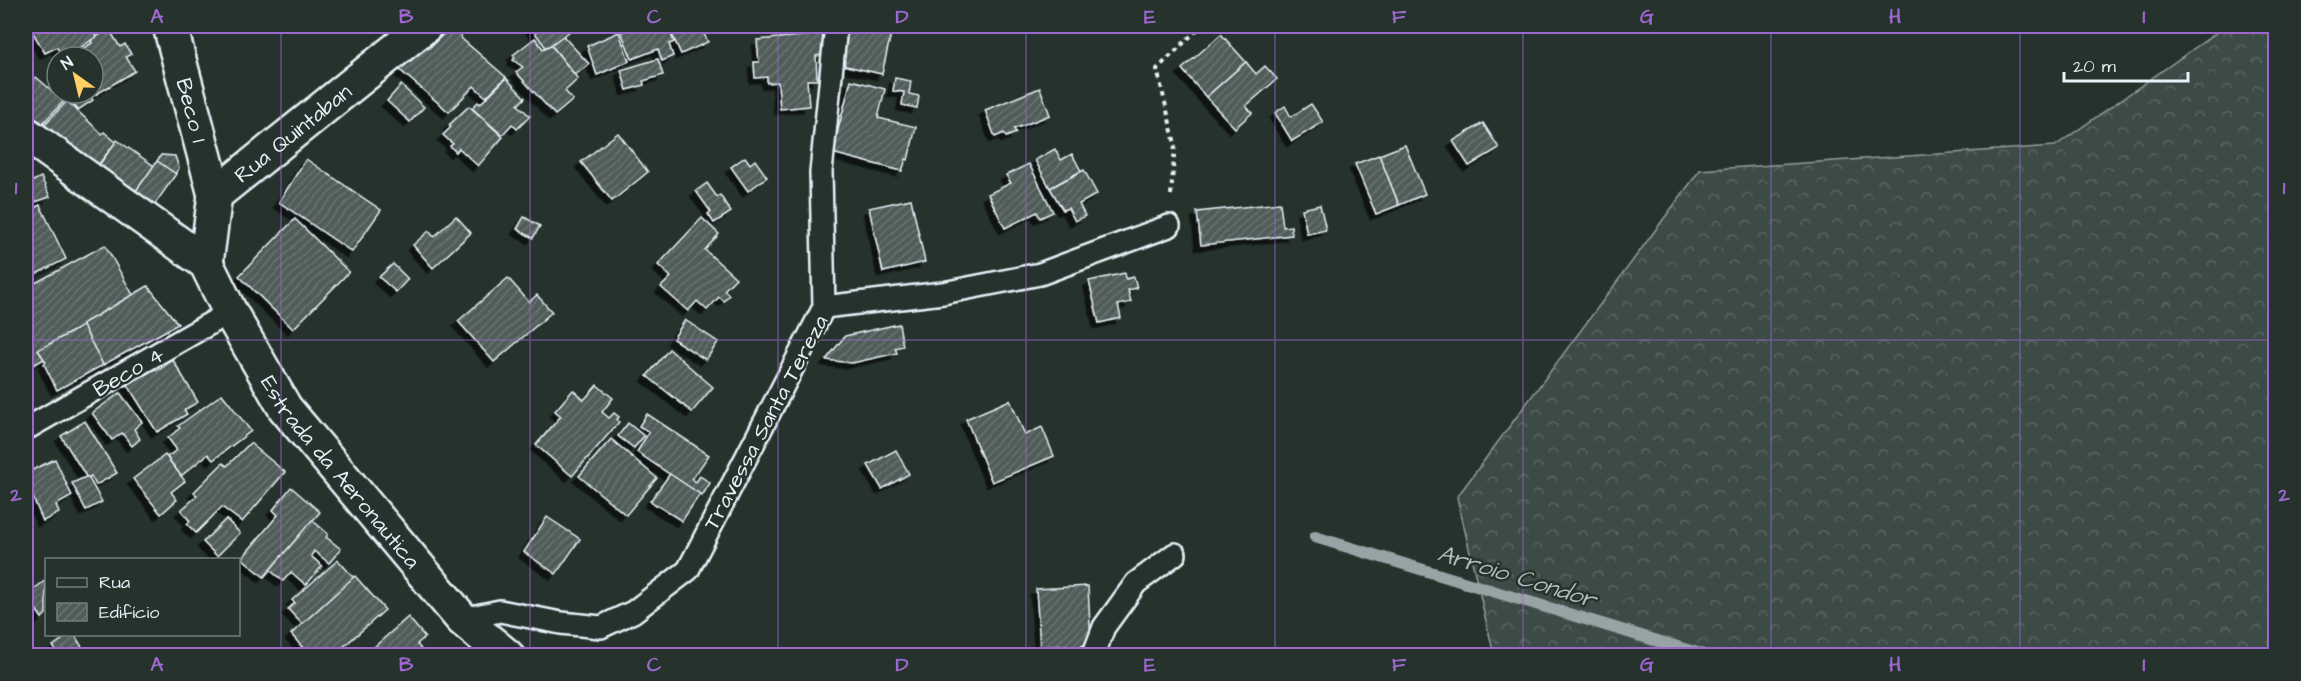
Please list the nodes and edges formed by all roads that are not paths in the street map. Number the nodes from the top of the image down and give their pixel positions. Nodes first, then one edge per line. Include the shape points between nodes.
1 (170, 26) edge
2 (424, 26) edge
3 (836, 26) edge
4 (26, 134) edge
5 (214, 195) junction
6 (1169, 226) road end
7 (206, 263) junction
8 (824, 307) junction
9 (230, 312) junction
10 (26, 429) edge
11 (1175, 554) dead end
12 (462, 619) junction
13 (507, 656) edge
14 (1093, 656) edge

1 - 5 street, Beco 1
2 - 5 street, Rua Quintaban
3 - 8 lane via 821,172
4 - 7 street
5 - 7 street, Rua Quintaban
6 - 8 lane, Travessa Santa Tereza via 1040,274 943,293
7 - 9 street, Estrada da Aeronautica
8 - 12 lane, Travessa Santa Tereza via 688,570 633,612 601,627 500,611
9 - 10 lane, Beco 4
9 - 12 street, Estrada da Aeronautica via 285,408
11 - 14 lane via 1136,583 1104,627
12 - 13 street, Estrada da Aeronautica

